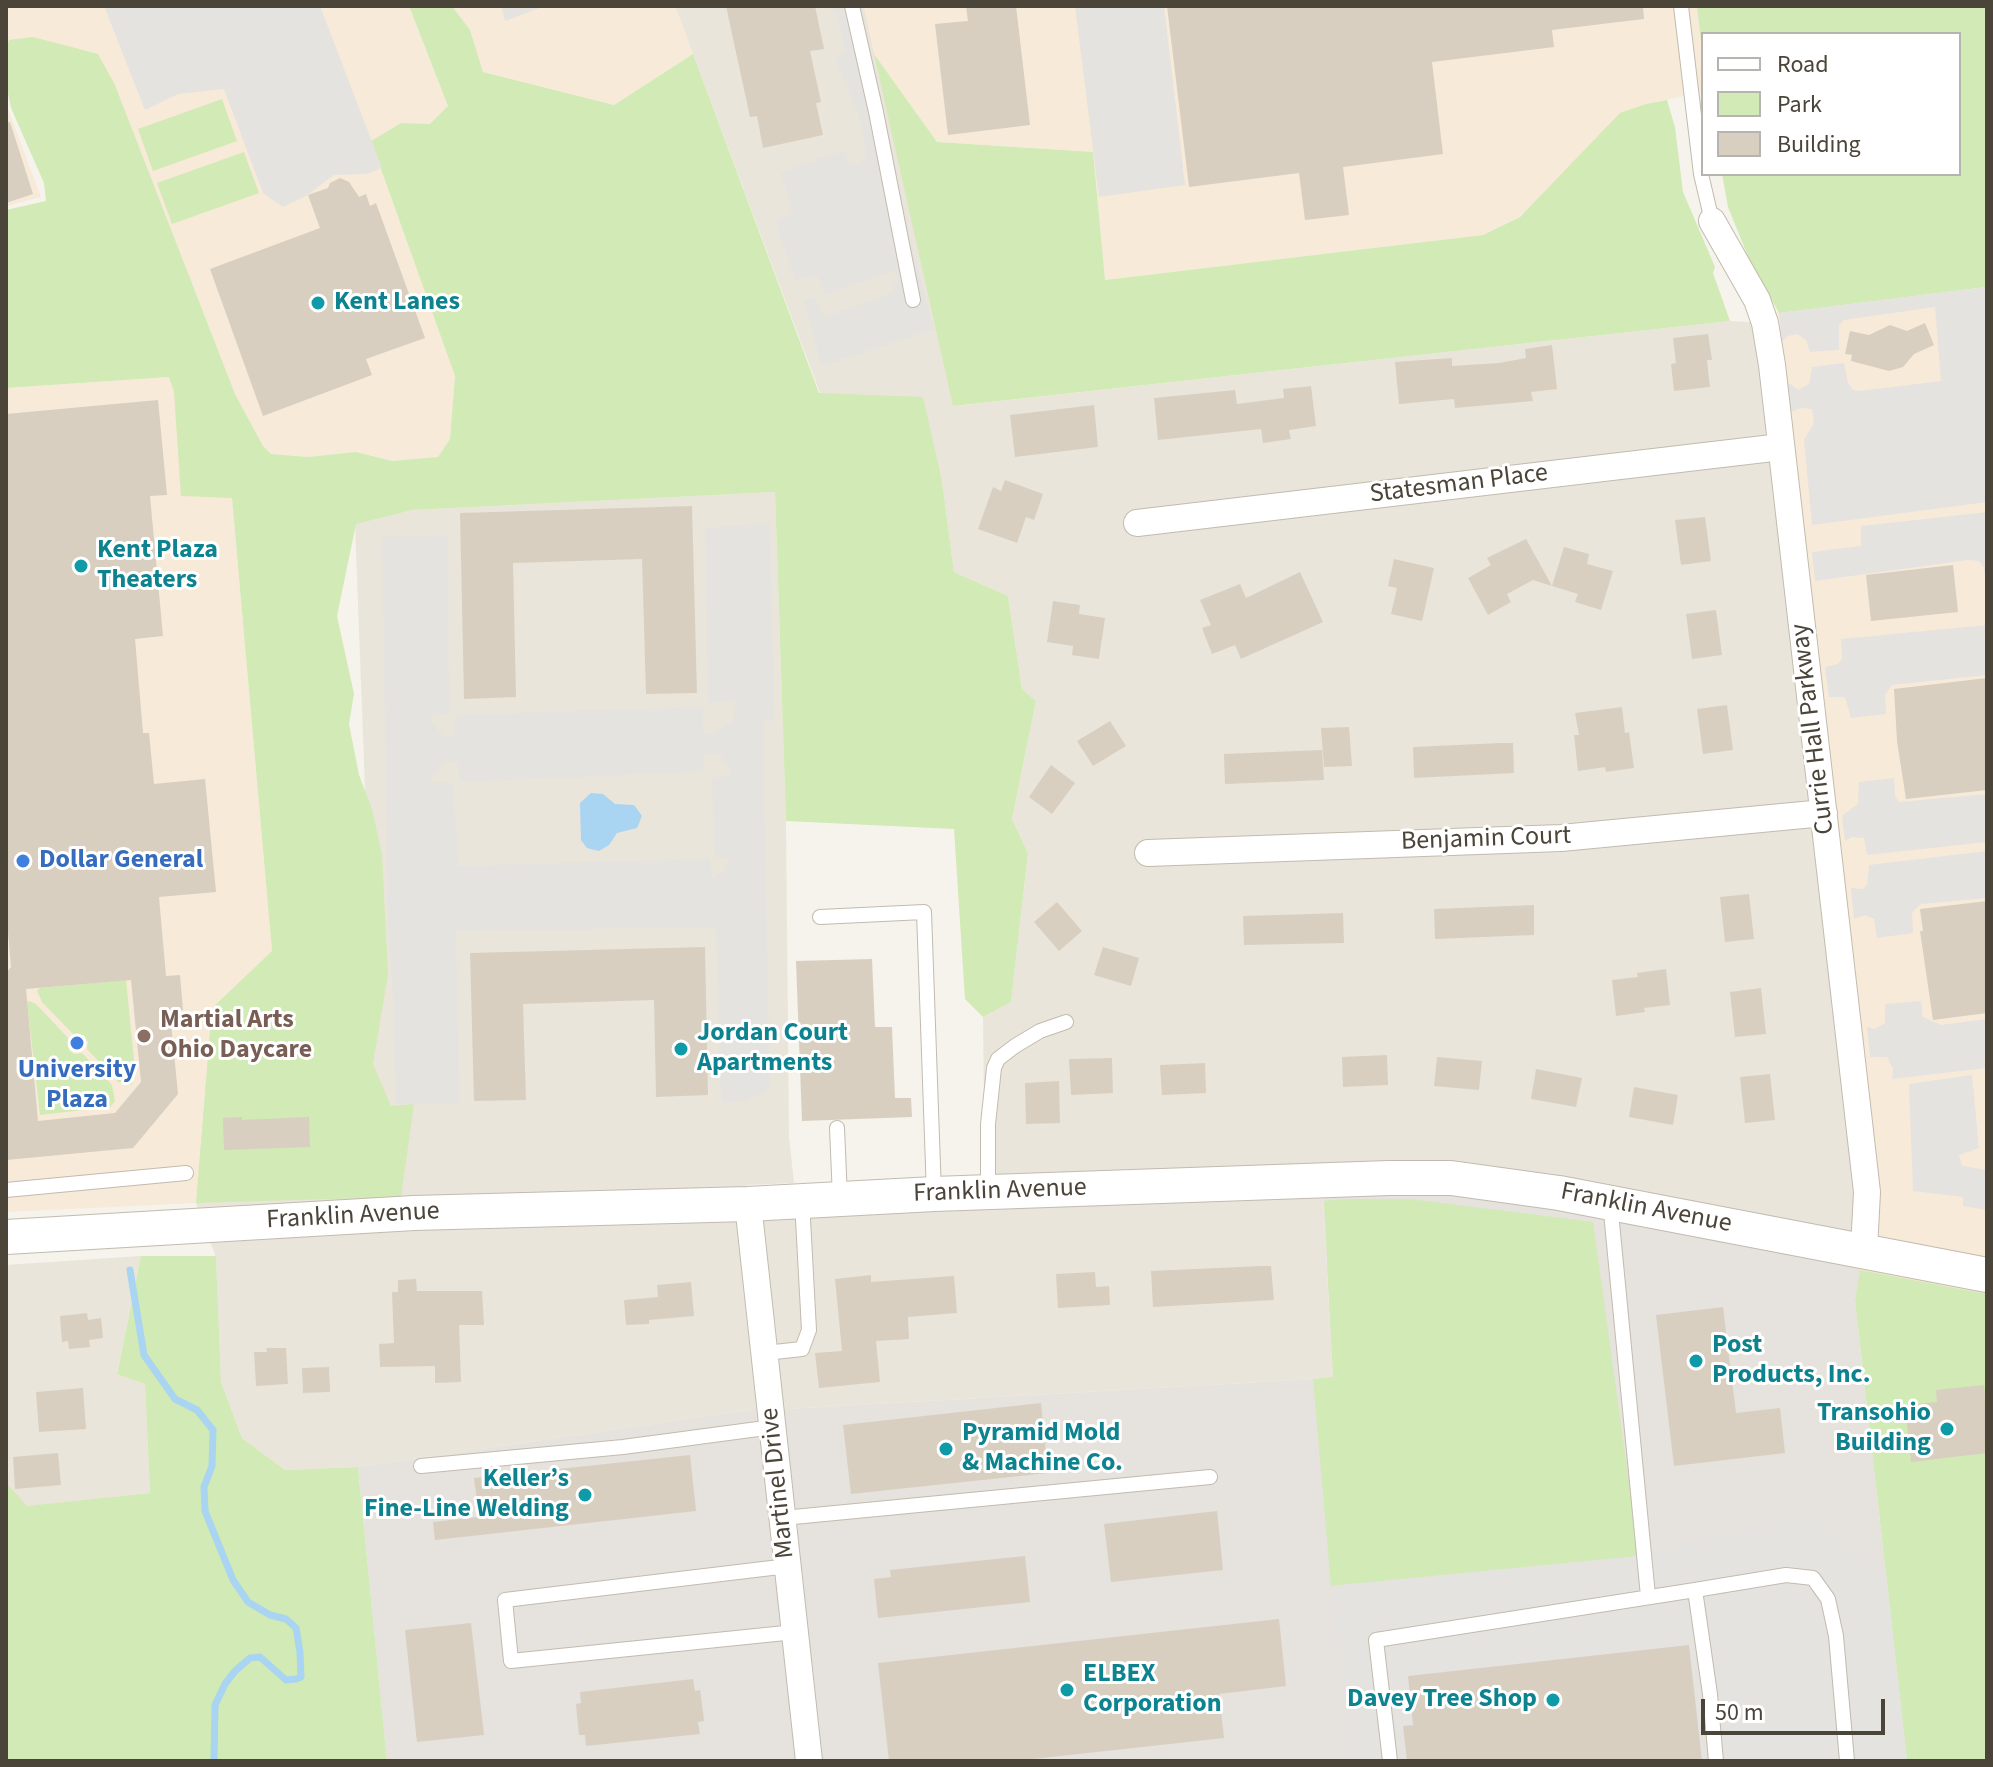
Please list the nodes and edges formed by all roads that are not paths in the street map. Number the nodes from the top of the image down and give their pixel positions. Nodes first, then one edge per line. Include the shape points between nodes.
1 (852, 6) edge
2 (1681, 6) edge
3 (1701, 174) edge
4 (1701, 176) edge
5 (1712, 221) joint
6 (913, 300) dead end
7 (1781, 447) junction
8 (1137, 523) dead end
9 (1824, 813) junction
10 (1148, 853) dead end
11 (820, 917) dead end
12 (1066, 1022) dead end
13 (837, 1128) dead end
14 (186, 1173) dead end
15 (6, 1190) edge
16 (934, 1194) junction
17 (988, 1194) junction
18 (840, 1198) junction
19 (802, 1201) junction
20 (1610, 1202) junction
21 (748, 1204) junction
22 (6, 1237) edge
23 (1864, 1249) junction
24 (1987, 1275) edge
25 (765, 1353) junction
26 (773, 1427) junction
27 (421, 1466) dead end
28 (1210, 1477) dead end
29 (783, 1518) junction
30 (788, 1566) junction
31 (1695, 1590) junction
32 (1648, 1596) junction
33 (795, 1632) junction
34 (809, 1761) edge
35 (1390, 1761) edge
36 (1716, 1761) edge
37 (1847, 1761) edge

1 - 6 lane
2 - 3 lane
4 - 5 lane
5 - 7 street, Currie Hall Parkway via 1765,323
7 - 8 street, Statesman Place
7 - 9 street, Currie Hall Parkway
9 - 10 street, Benjamin Court via 1561,838
9 - 23 street, Currie Hall Parkway via 1867,1192
11 - 16 lane via 924,912
12 - 17 lane via 1040,1031 998,1059 988,1124
13 - 18 lane
14 - 15 lane
16 - 17 street, Franklin Avenue
16 - 18 street, Franklin Avenue
17 - 20 street, Franklin Avenue via 1451,1178
18 - 19 street, Franklin Avenue
19 - 21 street, Franklin Avenue
19 - 25 lane via 809,1330 802,1349
20 - 23 street, Franklin Avenue
20 - 32 lane
21 - 22 street, Franklin Avenue via 414,1213
21 - 25 street, Martinel Drive
23 - 24 street, Franklin Avenue
25 - 26 street, Martinel Drive
26 - 27 lane
26 - 29 street, Martinel Drive
28 - 29 lane
29 - 30 street, Martinel Drive
30 - 33 street, Martinel Drive
30 - 33 lane via 505,1600 511,1661
31 - 32 lane
31 - 36 lane
31 - 37 lane via 1786,1575 1813,1578 1828,1599 1836,1636
32 - 35 lane via 1376,1640
33 - 34 street, Martinel Drive

